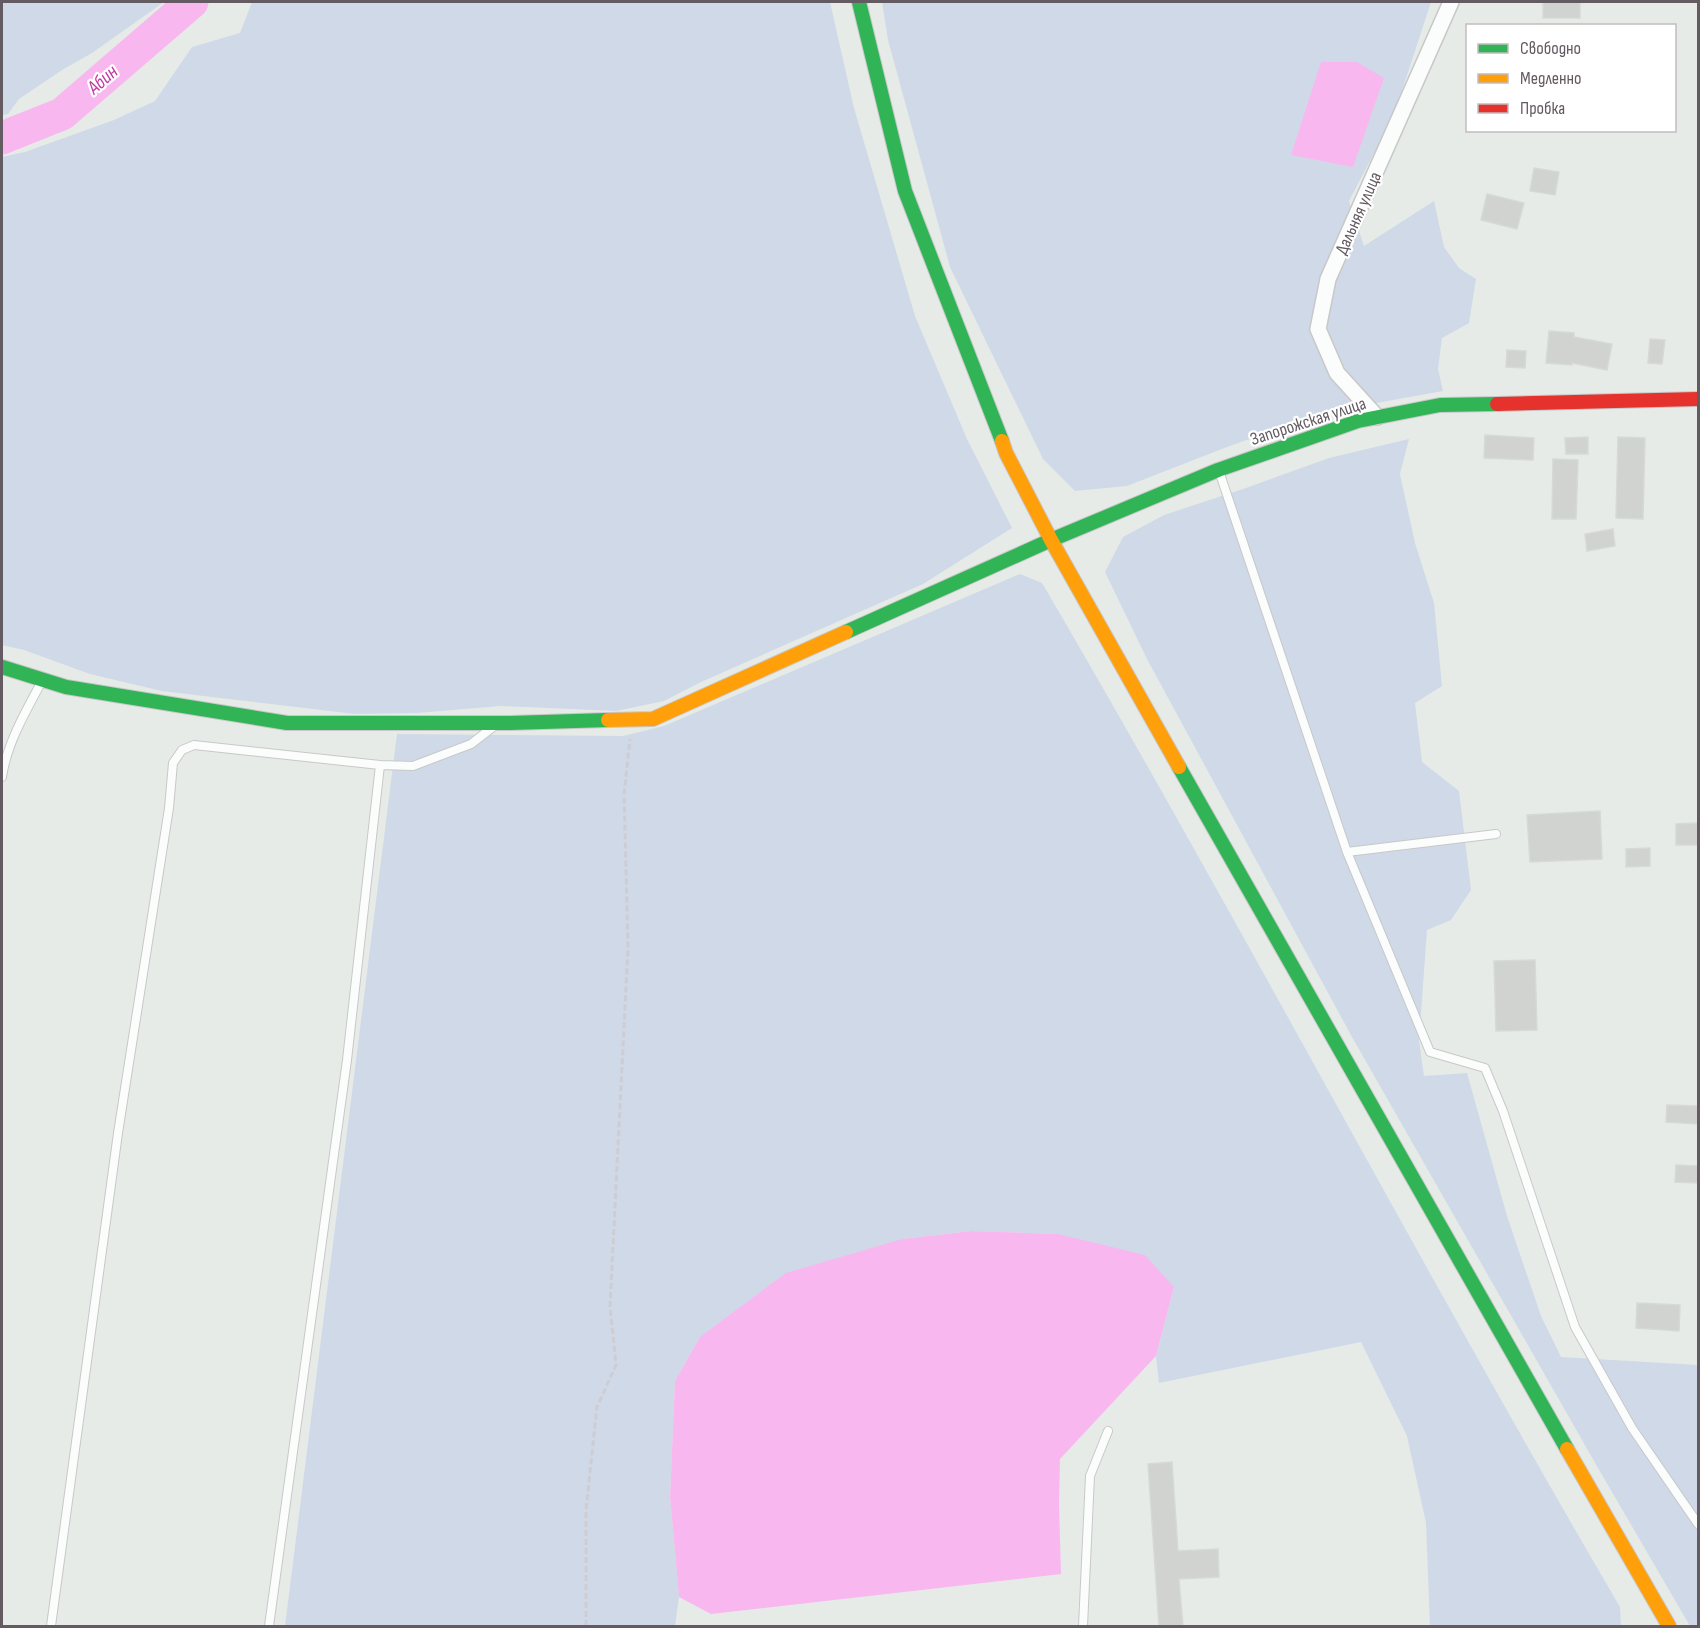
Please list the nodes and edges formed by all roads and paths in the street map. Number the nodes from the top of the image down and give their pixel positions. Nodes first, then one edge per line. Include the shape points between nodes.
1 (859, 2) edge
2 (1451, 2) edge
3 (1698, 399) edge
4 (1377, 417) junction
5 (1218, 470) junction
6 (1051, 540) junction
7 (2, 667) edge
8 (43, 680) junction
9 (632, 719) junction
10 (499, 723) junction
11 (380, 765) junction
12 (2, 777) edge
13 (1496, 834) dead end
14 (1347, 852) junction
15 (1108, 1431) dead end
16 (1698, 1524) edge
17 (51, 1626) edge
18 (269, 1626) edge
19 (586, 1626) edge
20 (1083, 1626) edge
21 (1669, 1626) edge

1 - 6 main road via 905,191 1006,453
2 - 4 street, Дальняя улица via 1328,279 1318,329 1337,373
3 - 4 main road, Запорожская улица via 1440,405
4 - 5 main road, Запорожская улица
5 - 6 main road, Запорожская улица
5 - 14 lane
6 - 9 main road, Запорожская улица via 653,719
6 - 21 main road
7 - 8 main road, Запорожская улица
8 - 10 main road, Запорожская улица via 287,723
8 - 12 lane via 4,758
9 - 10 main road, Запорожская улица
9 - 19 path via 624,794 628,947 610,1306 616,1365 597,1407 586,1509
10 - 11 lane via 471,744 422,762
11 - 17 lane via 194,745 182,750 173,763
11 - 18 lane via 347,1060
13 - 14 lane
14 - 16 lane via 1430,1052 1485,1068 1575,1327 1632,1428
15 - 20 lane via 1090,1476

